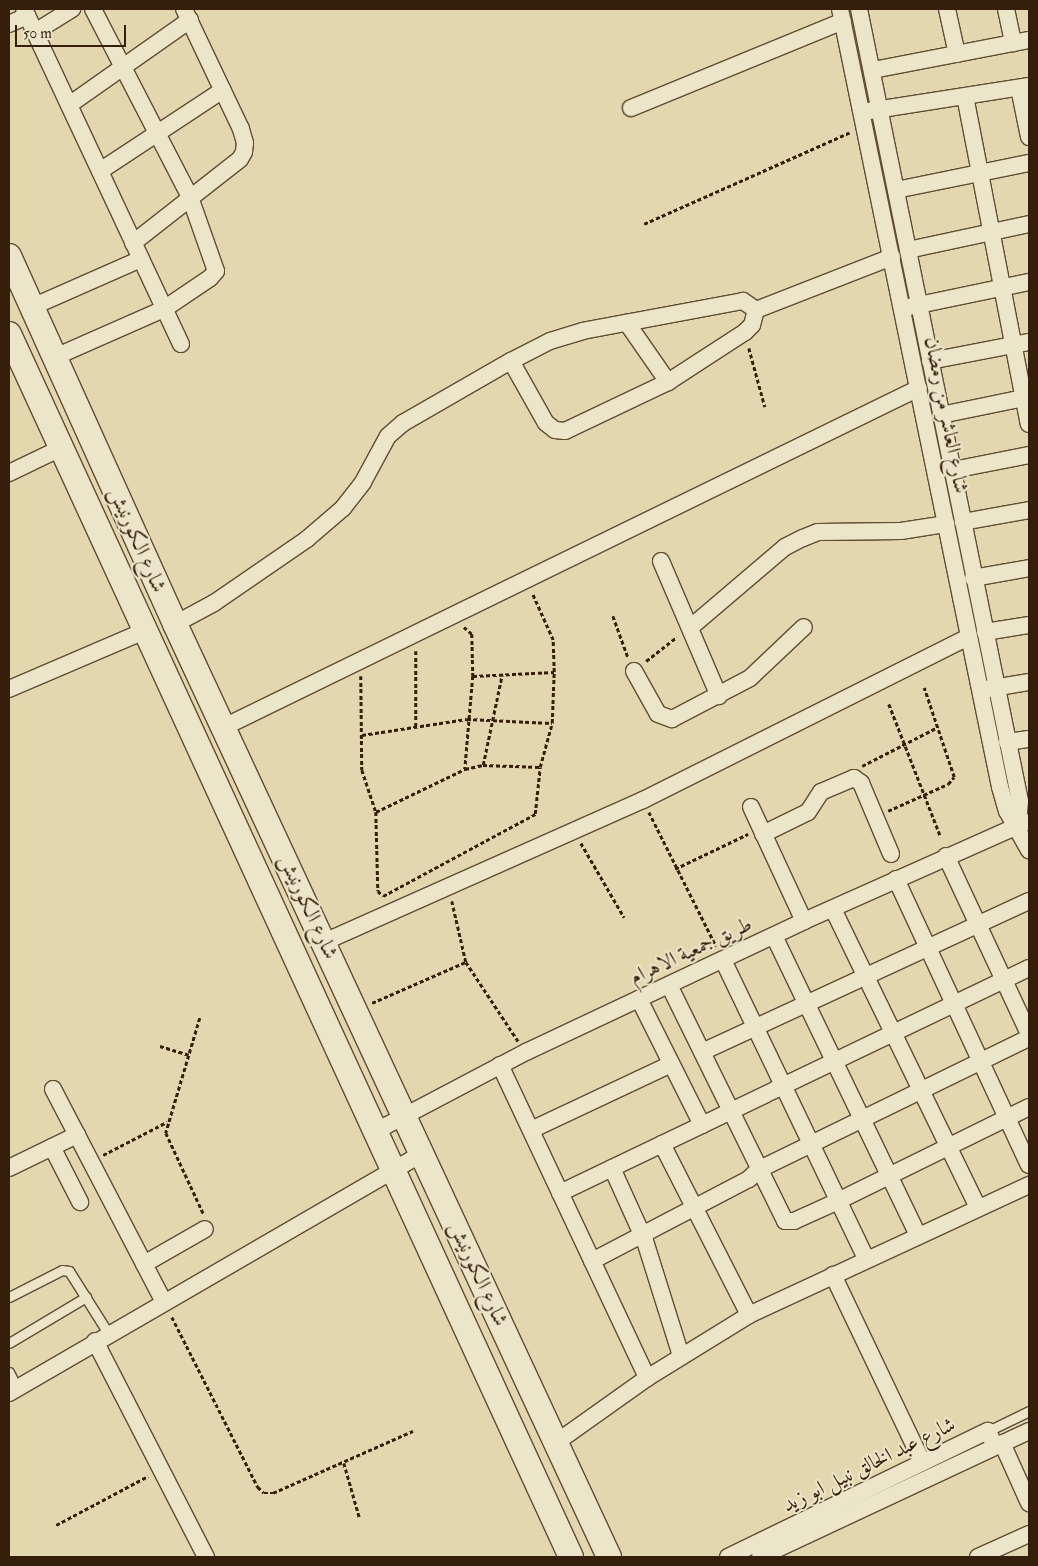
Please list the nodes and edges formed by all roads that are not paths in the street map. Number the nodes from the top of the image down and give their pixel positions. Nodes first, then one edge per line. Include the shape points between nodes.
1 (72, 9) edge
2 (93, 9) edge
3 (859, 9) edge
4 (947, 9) edge
5 (1006, 9) edge
6 (26, 12) edge
7 (187, 15) edge
8 (841, 15) edge
9 (9, 24) edge
10 (35, 32) junction
11 (1029, 40) edge
12 (1013, 43) junction
13 (957, 54) junction
14 (124, 65) junction
15 (873, 70) junction
16 (1024, 87) edge
17 (223, 90) junction
18 (965, 96) junction
19 (69, 105) junction
20 (632, 108) dead end
21 (879, 109) junction
22 (863, 119) junction
23 (156, 132) junction
24 (1029, 137) edge
25 (1029, 163) edge
26 (100, 171) junction
27 (980, 173) junction
28 (896, 190) junction
29 (190, 197) junction
30 (1029, 224) edge
31 (991, 232) junction
32 (133, 243) junction
33 (908, 250) junction
34 (9, 256) edge
35 (892, 257) junction
36 (140, 260) junction
37 (1029, 282) edge
38 (1002, 287) junction
39 (919, 305) junction
40 (32, 307) junction
41 (902, 308) junction
42 (164, 309) junction
43 (756, 310) junction
44 (627, 323) junction
45 (9, 334) edge
46 (182, 344) dead end
47 (1021, 344) edge
48 (55, 357) junction
49 (930, 361) junction
50 (512, 362) junction
51 (668, 382) junction
52 (919, 388) junction
53 (1027, 398) edge
54 (941, 415) junction
55 (1029, 424) edge
56 (61, 448) junction
57 (1029, 455) edge
58 (952, 470) junction
59 (9, 473) edge
60 (1029, 510) edge
61 (963, 522) junction
62 (946, 524) junction
63 (662, 561) dead end
64 (1029, 568) edge
65 (973, 578) junction
66 (156, 584) junction
67 (128, 596) junction
68 (175, 624) junction
69 (1029, 625) edge
70 (691, 627) junction
71 (804, 627) dead end
72 (144, 631) junction
73 (977, 634) junction
74 (634, 671) road end
75 (1029, 682) edge
76 (996, 688) junction
77 (9, 689) edge
78 (980, 691) junction
79 (719, 696) junction
80 (224, 727) junction
81 (1029, 739) edge
82 (1007, 742) junction
83 (750, 807) dead end
84 (1023, 823) edge
85 (762, 831) junction
86 (1029, 850) edge
87 (891, 854) dead end
88 (946, 856) junction
89 (896, 880) junction
90 (1029, 901) edge
91 (833, 909) junction
92 (804, 922) junction
93 (976, 924) junction
94 (774, 936) junction
95 (324, 942) junction
96 (928, 947) junction
97 (723, 960) junction
98 (1029, 968) edge
99 (866, 976) junction
100 (1003, 980) junction
101 (669, 985) junction
102 (639, 999) junction
103 (954, 1004) junction
104 (806, 1005) junction
105 (755, 1028) junction
106 (894, 1033) junction
107 (1029, 1034) edge
108 (1029, 1038) edge
109 (702, 1052) junction
110 (981, 1062) junction
111 (832, 1063) junction
112 (500, 1064) junction
113 (671, 1064) junction
114 (783, 1087) junction
115 (53, 1089) dead end
116 (922, 1091) junction
117 (1029, 1107) edge
118 (730, 1112) junction
119 (404, 1116) junction
120 (1008, 1118) junction
121 (860, 1120) junction
122 (702, 1125) junction
123 (531, 1130) junction
124 (376, 1131) junction
125 (77, 1135) junction
126 (662, 1144) junction
127 (811, 1145) junction
128 (52, 1147) junction
129 (949, 1147) junction
130 (422, 1154) junction
131 (1029, 1165) edge
132 (9, 1168) edge
133 (612, 1168) junction
134 (394, 1170) junction
135 (758, 1170) junction
136 (888, 1176) junction
137 (1029, 1185) edge
138 (560, 1193) junction
139 (838, 1201) junction
140 (80, 1202) dead end
141 (978, 1207) junction
142 (694, 1208) junction
143 (204, 1229) road end
144 (642, 1235) junction
145 (918, 1235) junction
146 (866, 1259) junction
147 (592, 1261) junction
148 (144, 1264) junction
149 (833, 1275) junction
150 (9, 1297) edge
151 (86, 1297) junction
152 (164, 1302) junction
153 (749, 1315) junction
154 (102, 1337) junction
155 (9, 1343) edge
156 (681, 1356) junction
157 (9, 1372) edge
158 (648, 1378) junction
159 (13, 1390) edge
160 (1029, 1411) edge
161 (988, 1431) junction
162 (1029, 1431) edge
163 (557, 1442) junction
164 (998, 1445) junction
165 (922, 1462) junction
166 (873, 1494) junction
167 (1029, 1503) edge
168 (1029, 1534) edge
169 (206, 1557) edge
170 (571, 1557) edge
171 (609, 1557) edge
172 (728, 1557) edge
173 (760, 1557) edge
174 (978, 1557) edge

1 - 10 street
2 - 14 street
3 - 15 street, شارع العاشر من رمضان
4 - 13 street
5 - 12 street
6 - 9 street
6 - 10 street
7 - 14 street
7 - 17 street
8 - 20 street
8 - 22 street, شارع العاشر من رمضان
10 - 19 street
11 - 12 street
12 - 13 street
13 - 15 street
14 - 19 street
14 - 23 street
15 - 21 street, شارع العاشر من رمضان
16 - 18 street
16 - 24 street
17 - 23 street
17 - 29 street via 241,129 244,152 240,159
18 - 21 street
18 - 27 street
19 - 26 street
21 - 22 street
21 - 28 street, شارع العاشر من رمضان
22 - 35 street, شارع العاشر من رمضان
23 - 26 street
23 - 29 street
25 - 27 street
26 - 32 street
27 - 28 street
27 - 31 street
28 - 33 street, شارع العاشر من رمضان
29 - 32 street
29 - 42 street via 216,270 210,278
30 - 31 street
31 - 33 street
31 - 38 street
32 - 36 street
33 - 39 street, شارع العاشر من رمضان
34 - 40 main road, شارع الكورنيش
35 - 41 street, شارع العاشر من رمضان
35 - 43 street
36 - 40 street
36 - 42 street
37 - 38 street
38 - 39 street
38 - 47 street
39 - 41 street
39 - 49 street, شارع العاشر من رمضان
40 - 48 main road, شارع الكورنيش
41 - 52 street, شارع العاشر من رمضان
42 - 46 street
42 - 48 street
43 - 44 street via 743,300
43 - 51 street via 752,325 745,332
44 - 50 street via 564,336
44 - 51 street
45 - 56 main road, شارع الكورنيش
47 - 49 street
47 - 53 street
48 - 66 main road, شارع الكورنيش
49 - 54 street, شارع العاشر من رمضان
50 - 51 street via 546,423 555,430 574,429
50 - 68 street via 403,423 388,436 363,482 336,514 307,539 214,603
52 - 62 street, شارع العاشر من رمضان
52 - 80 street
53 - 54 street
53 - 55 street
54 - 58 street, شارع العاشر من رمضان
56 - 59 street
56 - 67 main road, شارع الكورنيش
57 - 58 street
58 - 61 street, شارع العاشر من رمضان
60 - 61 street
61 - 65 street, شارع العاشر من رمضان
62 - 70 street via 901,530 818,532 803,538 785,547
62 - 73 street, شارع العاشر من رمضان
63 - 70 street
64 - 65 street
65 - 73 street, شارع العاشر من رمضان
66 - 67 main road
66 - 68 main road, شارع الكورنيش
67 - 72 main road, شارع الكورنيش
68 - 72 main road
68 - 80 main road, شارع الكورنيش
69 - 73 street
70 - 79 street
71 - 79 street via 750,678
72 - 77 street
72 - 124 main road, شارع الكورنيش
73 - 76 street, شارع العاشر من رمضان
73 - 78 street, شارع العاشر من رمضان
73 - 95 street via 644,800
74 - 79 street via 664,719 681,716
75 - 76 street
76 - 78 street
76 - 82 street, شارع العاشر من رمضان
78 - 84 street, شارع العاشر من رمضان via 1003,803
80 - 95 main road, شارع الكورنيش
81 - 82 street
82 - 84 street, شارع العاشر من رمضان
83 - 85 street
84 - 86 street, شارع العاشر من رمضان
84 - 88 street, طريق جمعية الاهرام
85 - 87 street via 808,812 825,789 854,778 861,783
85 - 92 street
88 - 89 street, طريق جمعية الاهرام
88 - 93 street
89 - 91 street, طريق جمعية الاهرام
89 - 96 street
90 - 93 street
91 - 92 street, طريق جمعية الاهرام
91 - 99 street
92 - 94 street, طريق جمعية الاهرام
93 - 96 street
93 - 100 street
94 - 97 street, طريق جمعية الاهرام
94 - 104 street
95 - 119 main road, شارع الكورنيش
96 - 99 street
96 - 103 street
97 - 101 street, طريق جمعية الاهرام
97 - 105 street
98 - 100 street
99 - 104 street
99 - 106 street
100 - 103 street
100 - 107 street
101 - 102 street, طريق جمعية الاهرام
101 - 109 street
102 - 112 street, طريق جمعية الاهرام
102 - 113 street
103 - 106 street
103 - 110 street
104 - 105 street
104 - 111 street
105 - 109 street
105 - 114 street
106 - 111 street
106 - 116 street
108 - 110 street
109 - 118 street
110 - 116 street
110 - 120 street
111 - 114 street
111 - 121 street
112 - 119 street, طريق جمعية الاهرام
112 - 123 street
113 - 122 street
113 - 123 street
114 - 118 street
114 - 127 street
115 - 125 street
116 - 121 street
116 - 129 street
117 - 120 street
118 - 122 street
118 - 135 street
119 - 124 street, طريق جمعية الاهرام
119 - 130 main road, شارع الكورنيش
120 - 129 street
120 - 131 street
121 - 127 street
121 - 136 street
122 - 126 street
123 - 138 street
124 - 134 main road, شارع الكورنيش
125 - 128 street
125 - 148 street
126 - 133 street
126 - 142 street
127 - 135 street
127 - 139 street
128 - 132 street
128 - 140 street
129 - 136 street
129 - 141 street
130 - 134 street
130 - 163 main road, شارع الكورنيش
133 - 138 street
133 - 144 street
134 - 152 street
134 - 170 main road, شارع الكورنيش
135 - 139 street via 785,1221
135 - 142 street via 749,1179
136 - 139 street
136 - 145 street
137 - 141 street
138 - 147 street
139 - 146 street
141 - 145 street
142 - 144 street
142 - 153 street
143 - 148 street
144 - 147 street
144 - 156 street
145 - 146 street
146 - 149 street
147 - 158 street
148 - 152 street
149 - 153 street
149 - 165 street
150 - 151 lane via 65,1270
151 - 154 lane
151 - 155 lane
152 - 154 street
153 - 156 street
154 - 159 street
154 - 169 street
156 - 158 street
157 - 159 lane
158 - 163 street
160 - 161 lane, شارع عبد الخالق نبيل ابو زيد
161 - 164 street
161 - 165 street, شارع عبد الخالق نبيل ابو زيد
162 - 164 street, شارع عبد الخالق نبيل ابو زيد
163 - 171 main road, شارع الكورنيش
164 - 166 street, شارع عبد الخالق نبيل ابو زيد
164 - 167 street
165 - 166 street, شارع عبد الخالق نبيل ابو زيد
166 - 172 street, شارع عبد الخالق نبيل ابو زيد
166 - 173 street, شارع عبد الخالق نبيل ابو زيد
168 - 174 street

